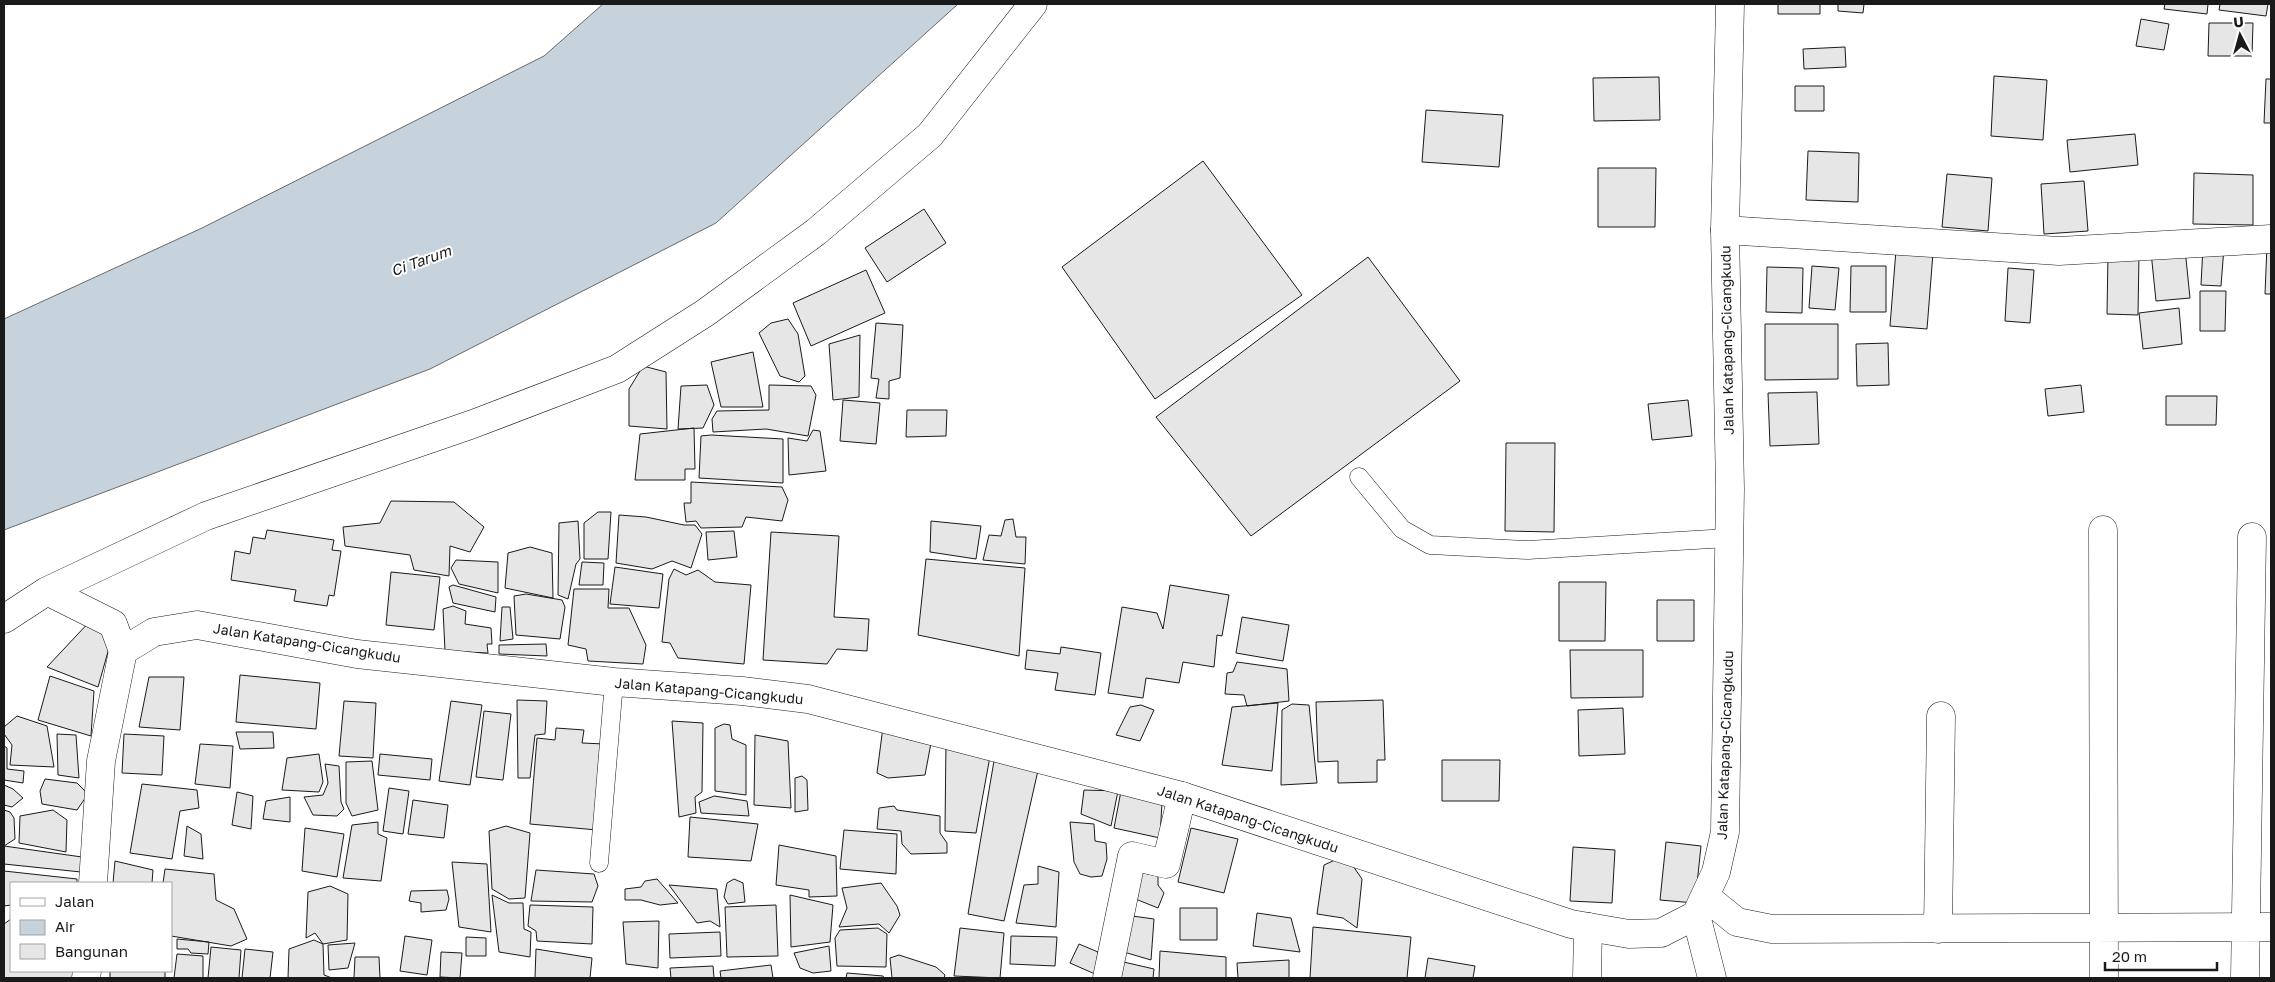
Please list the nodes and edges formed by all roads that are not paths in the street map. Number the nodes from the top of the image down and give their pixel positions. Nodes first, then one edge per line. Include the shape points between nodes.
1 (1033, 4) edge
2 (1730, 4) edge
3 (1725, 230) junction
4 (2271, 239) edge
5 (1359, 477) dead end
6 (2103, 530) dead end
7 (2252, 537) dead end
8 (1728, 538) junction
9 (48, 592) junction
10 (4, 619) edge
11 (123, 651) junction
12 (614, 682) junction
13 (1941, 716) dead end
14 (1182, 796) junction
15 (599, 863) dead end
16 (93, 882) edge
17 (1701, 906) junction
18 (1588, 927) junction
19 (2259, 927) edge
20 (1938, 928) junction
21 (2104, 928) junction
22 (1107, 978) edge
23 (1587, 978) edge
24 (1712, 978) edge
25 (2104, 978) edge
26 (2246, 978) edge

1 - 9 street via 930,135 816,232 705,313 617,369 473,424 206,516
2 - 3 street, Jalan Katapang-Cicangkudu
3 - 4 street via 2059,251
3 - 8 street, Jalan Katapang-Cicangkudu
5 - 8 lane via 1402,529 1430,545 1528,550
6 - 21 street
7 - 19 street
8 - 17 street, Jalan Katapang-Cicangkudu via 1730,617 1725,832 1716,872
9 - 10 street
9 - 11 street via 113,624
11 - 12 street, Jalan Katapang-Cicangkudu via 154,632 197,625 357,654
11 - 16 street via 101,761
12 - 14 street, Jalan Katapang-Cicangkudu via 808,699
12 - 15 lane
13 - 20 street
14 - 18 street, Jalan Katapang-Cicangkudu via 1508,905
14 - 22 street via 1166,864 1132,856
17 - 18 street, Jalan Katapang-Cicangkudu via 1660,933 1629,934
17 - 20 street via 1736,922 1772,929
17 - 24 street
18 - 23 street
19 - 21 street
19 - 26 street
20 - 21 street
21 - 25 street

